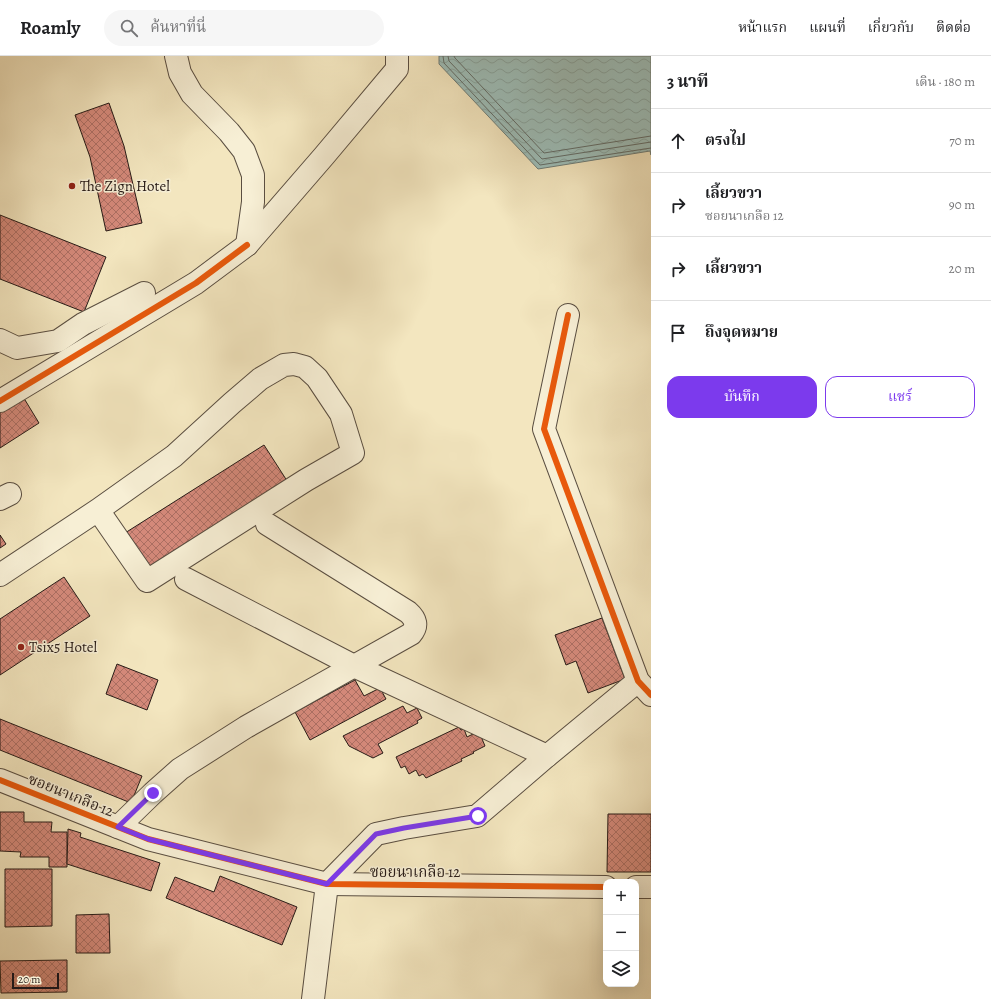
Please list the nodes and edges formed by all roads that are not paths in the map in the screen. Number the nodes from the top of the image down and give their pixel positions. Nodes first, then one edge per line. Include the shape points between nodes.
1 (176, 56) edge
2 (397, 56) edge
3 (247, 245) junction
4 (144, 293) dead end
5 (568, 315) dead end
6 (0, 340) edge
7 (0, 401) edge
8 (98, 510) junction
9 (267, 524) dead end
10 (0, 575) edge
11 (186, 579) dead end
12 (354, 666) junction
13 (645, 683) edge
14 (547, 756) junction
15 (0, 780) edge
16 (118, 827) junction
17 (327, 884) junction
18 (603, 887) edge
19 (639, 887) edge
20 (651, 887) edge
21 (313, 999) edge

1 - 3 street via 180,73 192,94 244,151 253,175 253,202
2 - 3 street via 397,69
3 - 7 street via 196,283
4 - 6 street via 83,324 58,341 17,348
5 - 13 street via 544,429
8 - 8 street via 174,456 232,403 284,365 305,367 317,378 341,414 353,453 306,480 147,582
8 - 10 street
9 - 12 street via 413,616 416,625 411,634
11 - 12 street
12 - 14 street
12 - 16 street via 246,727 180,769
13 - 14 street
14 - 17 street via 478,816 376,834
15 - 16 street, ซอยนาเกลือ 12
16 - 17 street, ซอยนาเกลือ 12 via 148,839
17 - 18 street, ซอยนาเกลือ 12
17 - 21 street
19 - 20 street

